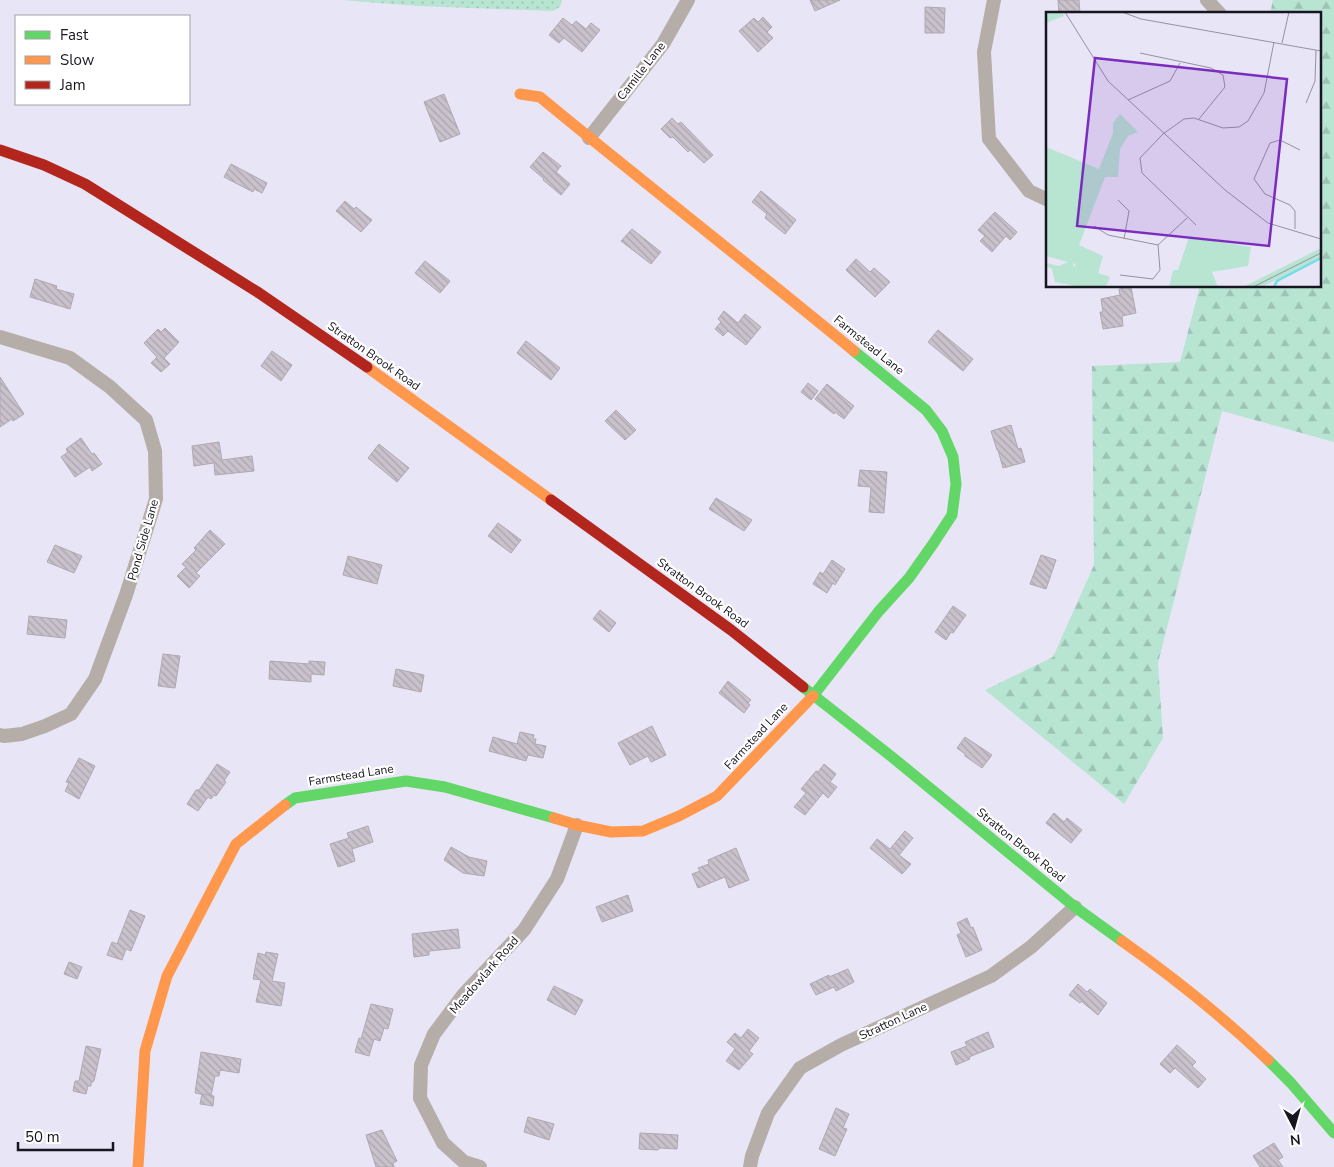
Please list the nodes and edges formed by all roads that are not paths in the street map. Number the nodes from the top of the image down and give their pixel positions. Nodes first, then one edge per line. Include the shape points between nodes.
1 (688, 0) edge
2 (994, 0) edge
3 (1207, 0) edge
4 (1218, 12) edge
5 (520, 94) dead end
6 (589, 138) junction
7 (0, 150) edge
8 (1046, 199) edge
9 (0, 336) edge
10 (814, 695) junction
11 (0, 735) edge
12 (577, 825) junction
13 (1075, 907) junction
14 (1334, 1134) edge
15 (138, 1167) edge
16 (480, 1167) edge
17 (750, 1167) edge

1 - 6 street, Camille Lane via 663,44
2 - 8 street via 984,52 989,139 1028,191
3 - 4 street
5 - 6 street, Farmstead Lane via 540,97
6 - 10 street, Farmstead Lane via 926,410 942,431 953,457 956,484 952,515 909,578
7 - 10 street, Stratton Brook Road via 53,168 85,184 259,293 347,352 715,618
9 - 11 street, Pond Side Lane via 70,358 110,387 146,420 155,451 156,499 95,679 71,714 22,734
10 - 12 street, Farmstead Lane via 718,796 642,831 611,832
10 - 13 street, Stratton Brook Road
12 - 15 street, Farmstead Lane via 445,787 406,781 295,798 236,844 167,976 145,1052
12 - 16 street, Meadowlark Road via 557,879 524,930 464,994 434,1034 421,1065 420,1098 442,1143 464,1162
13 - 14 street, Stratton Brook Road via 1229,1024 1291,1084
13 - 17 street, Stratton Lane via 1031,947 991,976 841,1045 800,1068 768,1113

